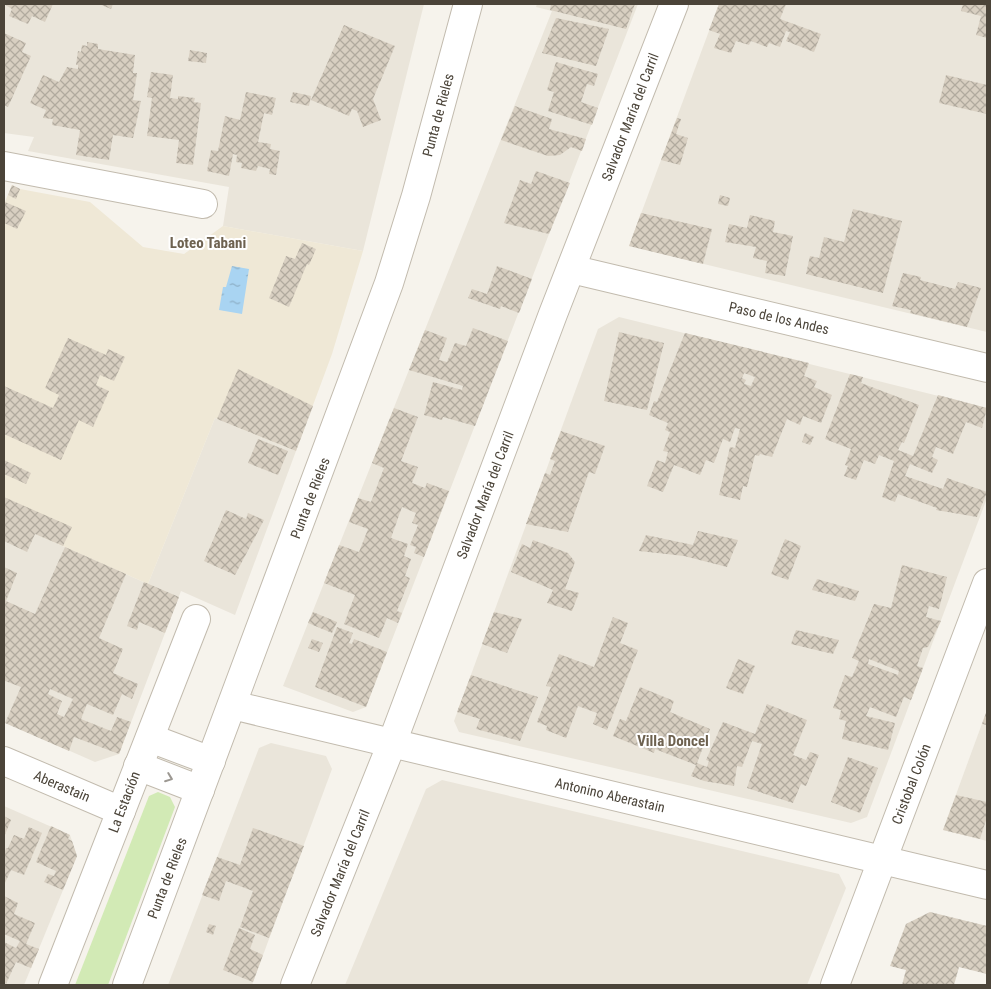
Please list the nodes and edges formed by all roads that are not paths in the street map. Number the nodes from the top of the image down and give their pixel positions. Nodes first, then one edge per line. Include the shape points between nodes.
1 (468, 4) edge
2 (674, 4) edge
3 (10, 167) edge
4 (203, 204) dead end
5 (571, 269) junction
6 (987, 368) edge
7 (987, 583) edge
8 (196, 619) dead end
9 (232, 705) junction
10 (150, 738) junction
11 (392, 743) junction
12 (4, 761) edge
13 (211, 761) junction
14 (138, 766) junction
15 (200, 790) junction
16 (121, 811) junction
17 (882, 860) junction
18 (987, 885) edge
19 (53, 985) edge
20 (127, 985) edge
21 (295, 985) edge
22 (835, 985) edge

1 - 9 street, Punta de Rieles via 389,282
2 - 5 street, Salvador María del Carril
3 - 4 street
5 - 6 street, Paso de los Andes
5 - 11 street, Salvador María del Carril
7 - 17 street, Cristobal Colón
8 - 10 street, La Estación
9 - 11 street, Antonino Aberastain
9 - 13 street, Punta de Rieles
10 - 13 street
10 - 14 street, La Estación
11 - 17 street, Antonino Aberastain
11 - 21 street, Salvador María del Carril
12 - 16 street, Aberastain
13 - 15 street, Punta de Rieles
14 -> 15 street
14 - 16 street, La Estación
15 - 20 street, Punta de Rieles
16 - 19 street, La Estación
17 - 18 street, Antonino Aberastain
17 - 22 street, Cristobal Colón

